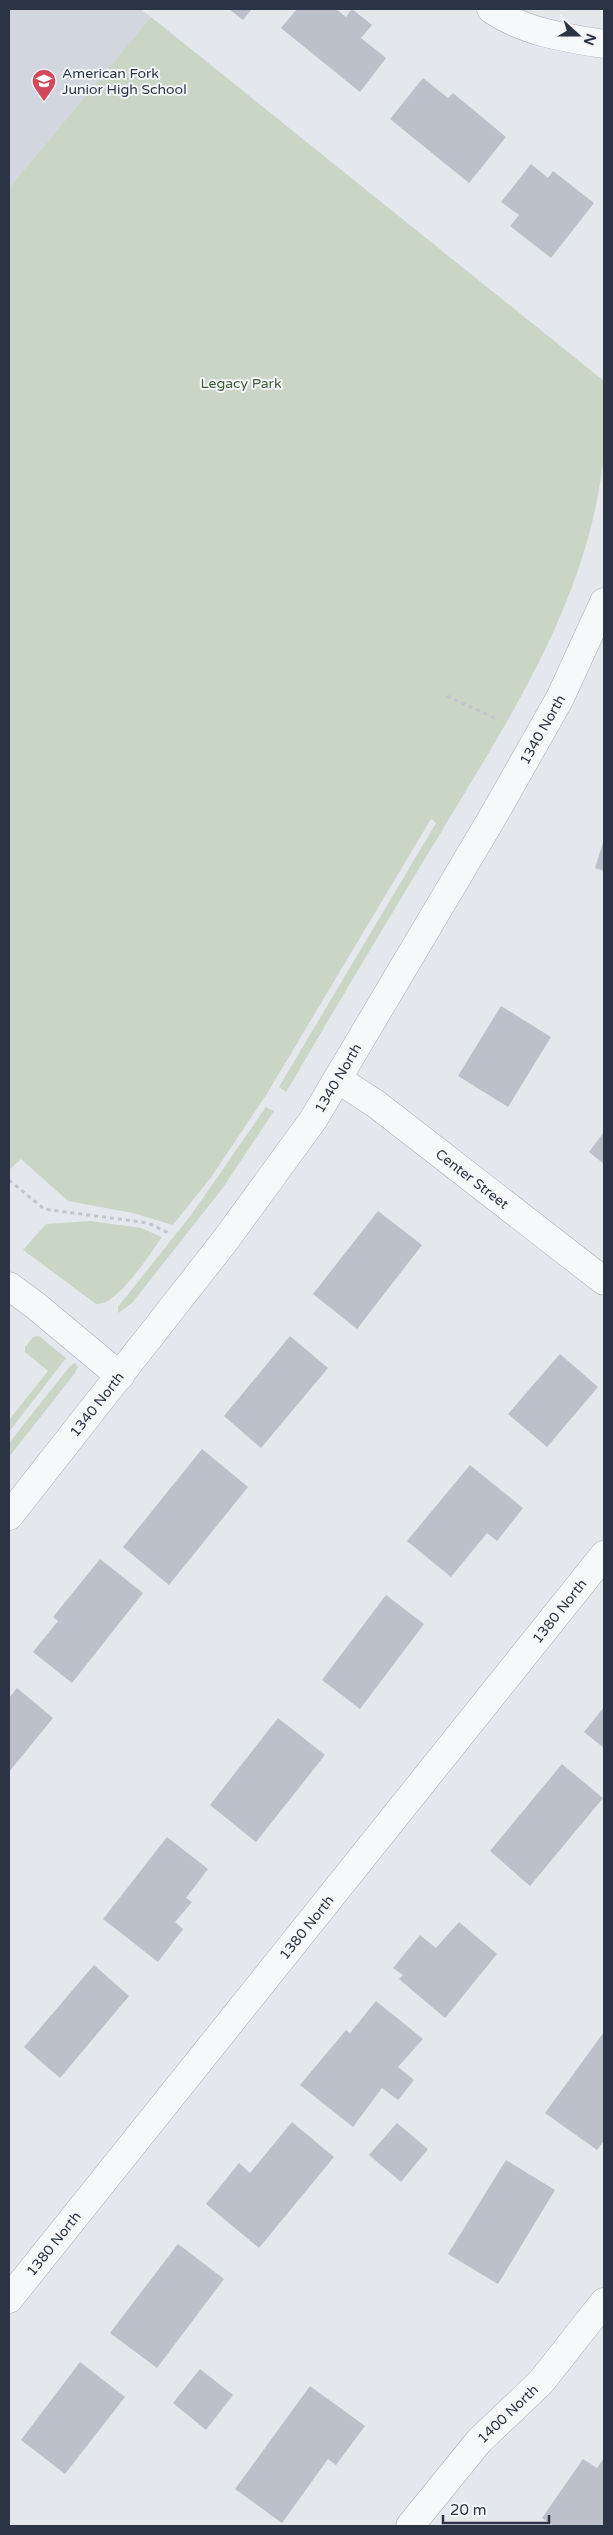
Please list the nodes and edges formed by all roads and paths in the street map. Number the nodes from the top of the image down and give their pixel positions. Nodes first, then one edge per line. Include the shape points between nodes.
1 (491, 9) edge
2 (604, 44) edge
3 (604, 602) edge
4 (447, 696) dead end
5 (495, 718) dead end
6 (339, 1080) junction
7 (9, 1180) edge
8 (171, 1234) dead end
9 (604, 1281) edge
10 (9, 1286) edge
11 (120, 1376) junction
12 (9, 1516) edge
13 (604, 1555) edge
14 (9, 2300) edge
15 (604, 2302) edge
16 (410, 2526) edge

1 - 2 street via 556,37
3 - 6 street, 1340 North via 560,698
4 - 5 path
6 - 9 street, Center Street via 376,1104
6 - 11 street, 1340 North via 235,1227
7 - 8 path via 44,1209 148,1223
10 - 11 street
11 - 12 street, 1340 North
13 - 14 street, 1380 North
15 - 16 street, 1400 North via 541,2382 479,2441

